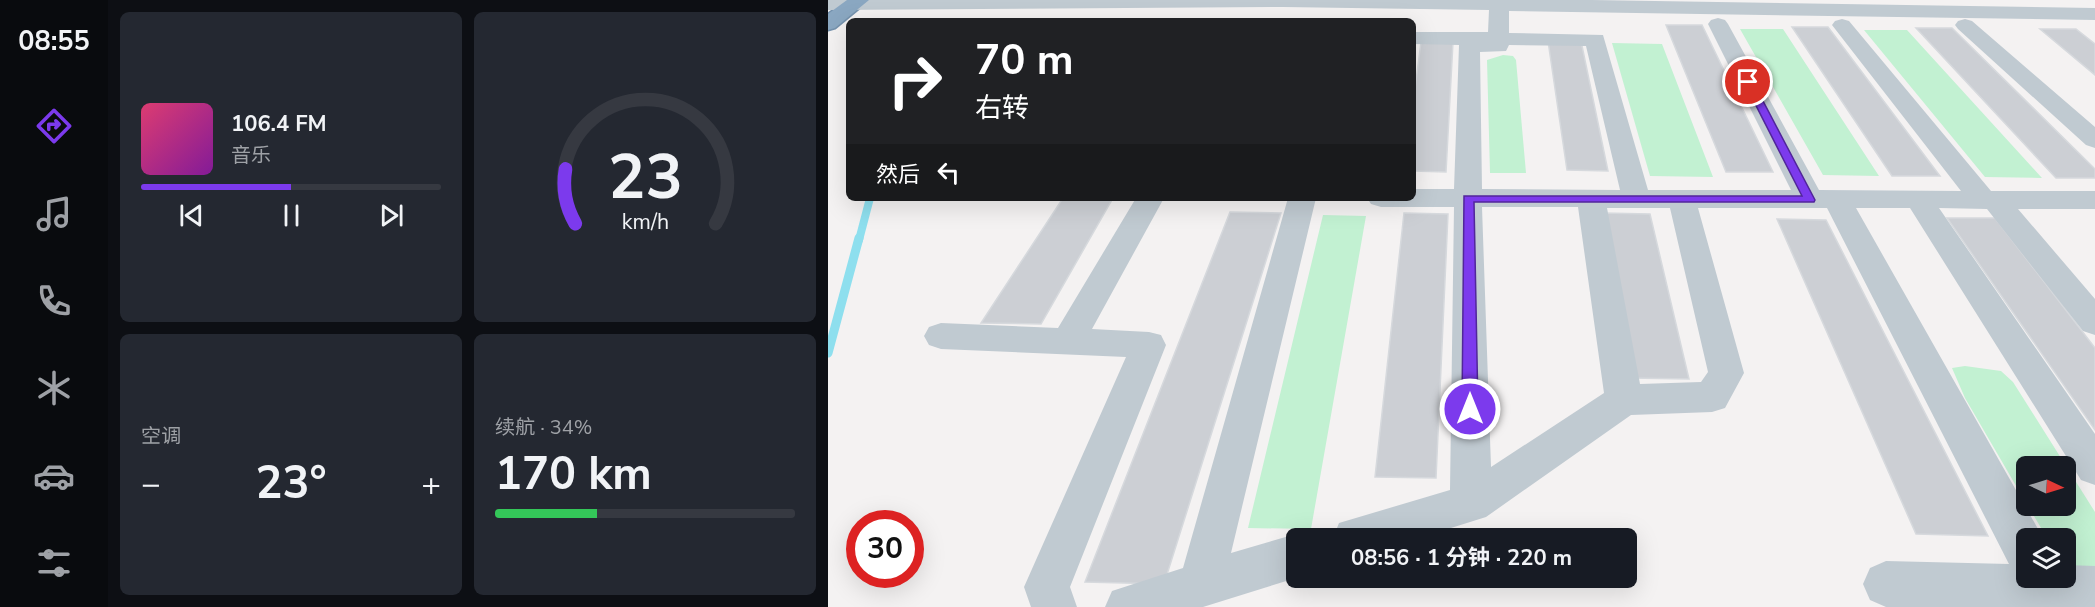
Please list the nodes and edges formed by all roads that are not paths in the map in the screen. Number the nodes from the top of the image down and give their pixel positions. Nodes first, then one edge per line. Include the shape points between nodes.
1 (1283, 1) edge
2 (829, 2) edge
3 (856, 2) edge
4 (1499, 5) junction
5 (2095, 14) edge
6 (1619, 23) dead end
7 (828, 24) edge
8 (1718, 24) junction
9 (1842, 25) junction
10 (1965, 25) junction
11 (2095, 36) edge
12 (1416, 38) edge
13 (1498, 38) junction
14 (2095, 140) edge
15 (1416, 198) edge
16 (1468, 199) junction
17 (1591, 199) junction
18 (1637, 200) junction
19 (1682, 200) junction
20 (1823, 200) junction
21 (1919, 200) junction
22 (1989, 200) junction
23 (2095, 200) edge
24 (1148, 201) edge
25 (1301, 201) edge
26 (2095, 322) edge
27 (941, 336) dead end
28 (1068, 341) junction
29 (1624, 400) junction
30 (2095, 467) edge
31 (1471, 503) junction
32 (1387, 528) edge
33 (2016, 534) edge
34 (1286, 559) edge
35 (2016, 574) edge
36 (2076, 583) edge
37 (1886, 584) dead end
38 (1201, 585) junction
39 (2095, 589) edge
40 (1054, 607) edge
41 (1128, 607) edge

1 - 3 street
1 - 4 street
2 - 3 street
3 - 7 highway
4 - 5 street
4 - 13 street
6 - 8 street
8 - 9 street
8 - 20 street
9 - 10 street
9 - 22 street
10 - 11 street via 2081,26
10 - 14 street
12 - 13 street
13 - 16 street via 1498,46 1469,46
13 - 18 street via 1595,40
15 - 16 street
16 - 17 street
16 - 31 street
17 - 18 street
17 - 29 street
18 - 19 street
19 - 20 street
19 - 29 street via 1726,373 1712,397
20 - 21 street
20 - 33 street
21 - 22 street
21 - 30 street
22 - 23 street
22 - 26 street
24 - 28 street
25 - 38 street
27 - 28 street
28 - 40 street via 1149,345 1047,587
29 - 31 street
31 - 32 street
34 - 38 street
35 - 37 street
36 - 39 street
38 - 41 street

